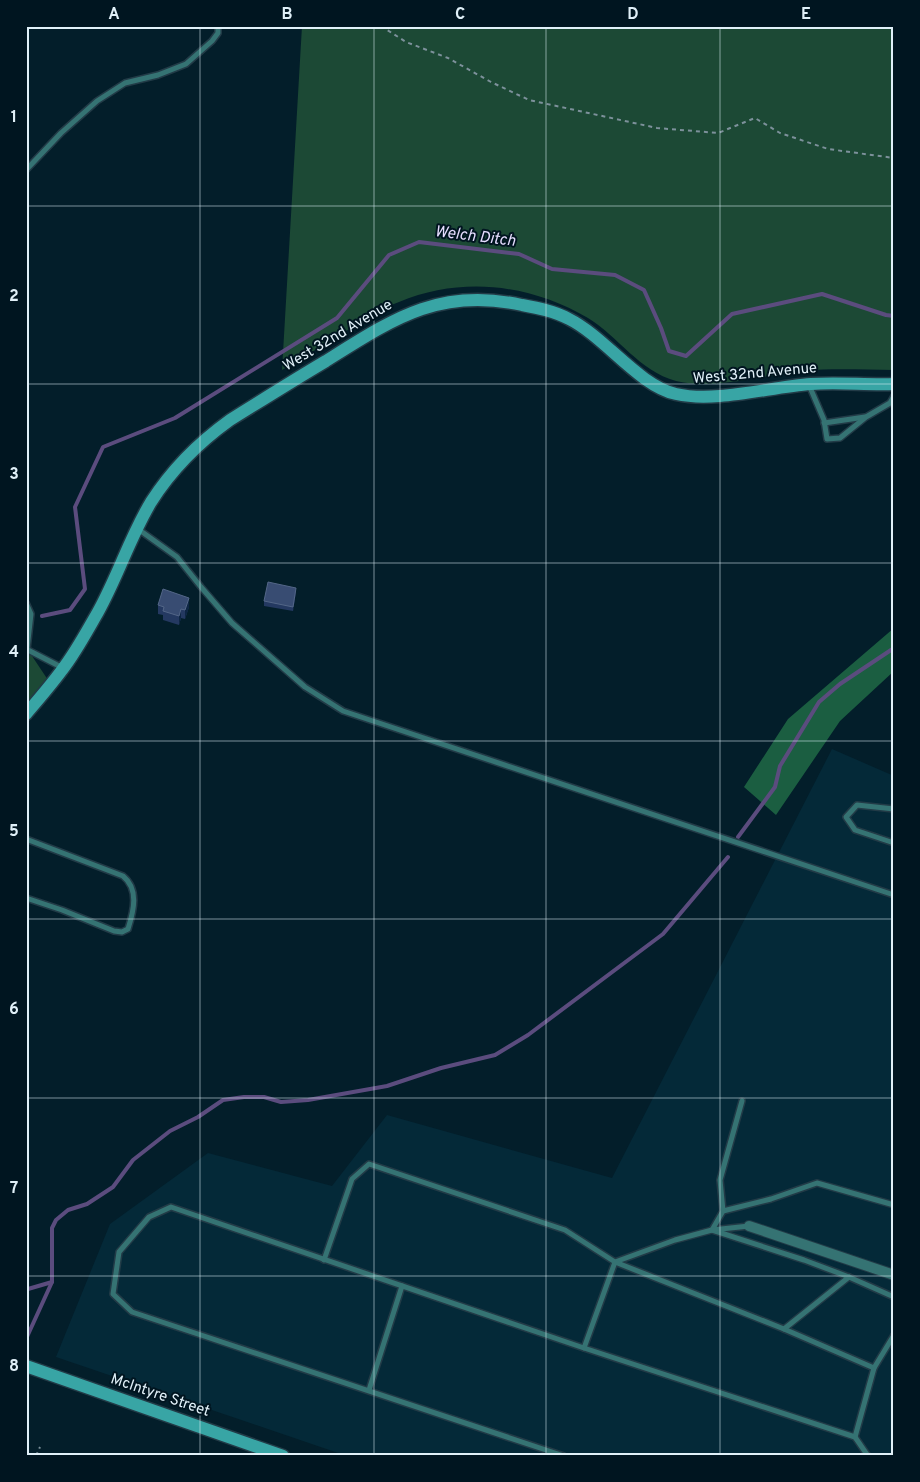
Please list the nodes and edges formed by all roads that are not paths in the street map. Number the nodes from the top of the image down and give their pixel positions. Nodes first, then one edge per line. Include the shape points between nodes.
1 (218, 26) edge
2 (26, 170) edge
3 (809, 384) junction
4 (894, 384) edge
5 (894, 396) edge
6 (866, 417) junction
7 (824, 423) junction
8 (138, 529) junction
9 (26, 603) edge
10 (27, 649) edge
11 (63, 669) junction
12 (26, 714) edge
13 (894, 809) edge
14 (26, 839) edge
15 (894, 843) edge
16 (894, 894) edge
17 (26, 898) edge
18 (742, 1101) dead end
19 (894, 1205) edge
20 (723, 1211) junction
21 (750, 1226) joint
22 (712, 1230) junction
23 (324, 1260) junction
24 (615, 1262) junction
25 (894, 1275) edge
26 (849, 1277) junction
27 (402, 1286) junction
28 (894, 1297) edge
29 (784, 1329) junction
30 (894, 1335) edge
31 (584, 1348) junction
32 (26, 1366) edge
33 (874, 1368) junction
34 (369, 1390) junction
35 (855, 1437) junction
36 (283, 1456) edge
37 (564, 1456) edge
38 (868, 1456) edge

1 - 2 lane via 218,33 212,41 186,64 124,83 97,101
3 - 4 street, West 32nd Avenue
3 - 7 lane
3 - 8 street, West 32nd Avenue via 717,396 674,394 641,376 584,327 568,318 509,302 454,300 404,315 372,332 230,420 172,472
5 - 6 lane via 890,403
6 - 7 lane
6 - 7 lane via 840,438 827,439
8 - 11 street, West 32nd Avenue via 99,610
8 - 16 lane via 177,557 232,623 305,688 343,711
9 - 10 lane via 31,614
10 - 11 lane
11 - 12 street, West 32nd Avenue
13 - 15 lane via 857,805 846,817 855,830
14 - 17 lane via 123,876 130,882 134,895 132,917 128,929 122,932
18 - 20 lane via 720,1180
19 - 20 lane via 817,1183
20 - 22 lane
21 - 22 lane
21 - 25 street
22 - 24 lane
22 - 26 lane
23 - 24 lane via 352,1179 369,1164 564,1230
23 - 27 lane
23 - 34 lane via 171,1208 149,1217 119,1252 113,1294 132,1312
24 - 29 lane
24 - 31 lane
26 - 28 lane
26 - 29 lane
27 - 31 lane
27 - 34 lane
29 - 33 lane
30 - 33 lane
31 - 35 lane
32 - 36 street, McIntyre Street
33 - 35 lane
34 - 37 lane
35 - 38 lane

